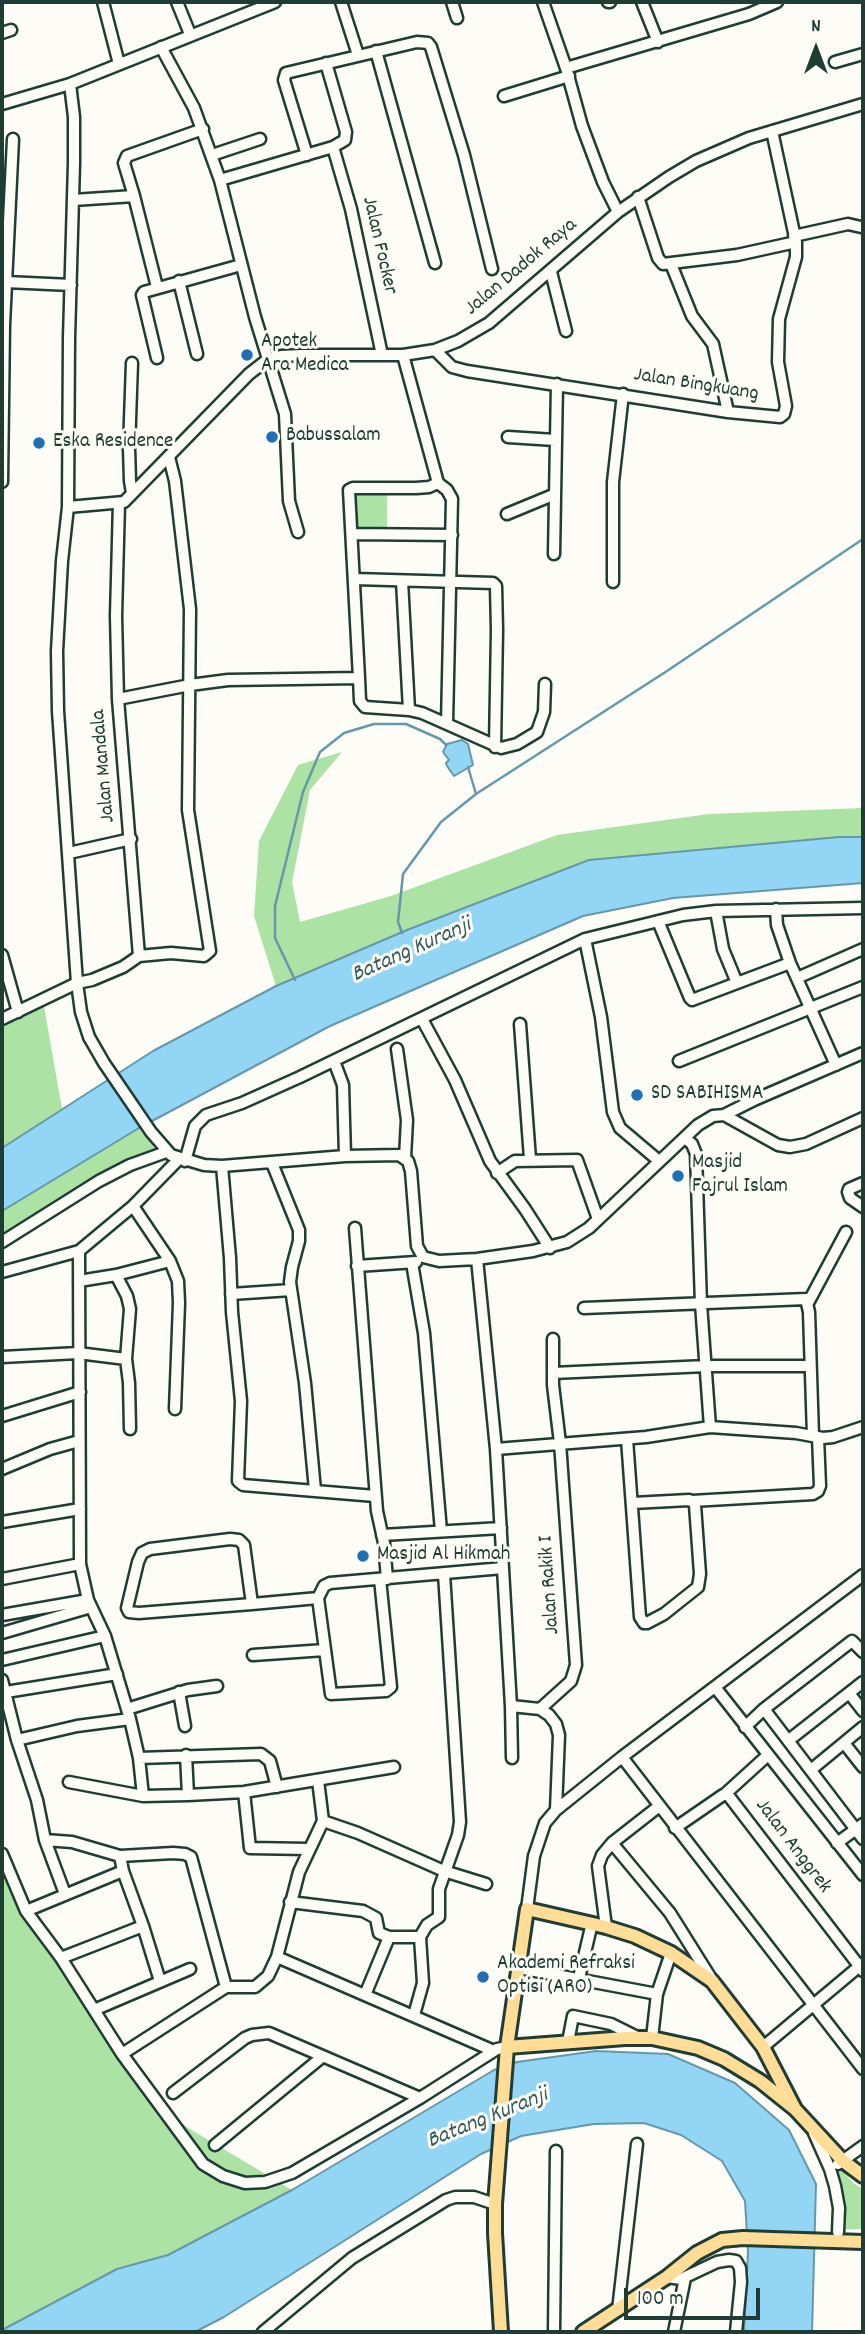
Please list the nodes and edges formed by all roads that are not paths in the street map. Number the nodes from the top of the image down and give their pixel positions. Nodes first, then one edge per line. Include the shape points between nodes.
1 (103, 2) edge
2 (177, 2) edge
3 (275, 2) edge
4 (341, 2) edge
5 (452, 2) edge
6 (543, 2) edge
7 (642, 2) edge
8 (778, 2) edge
9 (457, 18) dead end
10 (190, 34) junction
11 (658, 42) junction
12 (161, 47) junction
13 (376, 51) junction
14 (863, 54) edge
15 (358, 55) junction
16 (835, 62) dead end
17 (326, 63) junction
18 (119, 64) junction
19 (567, 72) junction
20 (70, 84) junction
21 (504, 96) dead end
22 (2, 104) edge
23 (863, 106) edge
24 (203, 129) junction
25 (772, 131) junction
26 (13, 139) dead end
27 (260, 139) dead end
28 (333, 147) junction
29 (212, 155) junction
30 (306, 155) junction
31 (7, 160) edge
32 (220, 180) junction
33 (134, 195) junction
34 (638, 197) junction
35 (73, 200) junction
36 (618, 212) junction
37 (5, 213) edge
38 (861, 227) dead end
39 (795, 239) junction
40 (435, 263) dead end
41 (671, 264) junction
42 (241, 265) junction
43 (492, 269) dead end
44 (4, 270) edge
45 (551, 272) junction
46 (179, 281) junction
47 (6, 282) junction
48 (71, 285) junction
49 (157, 287) junction
50 (3, 325) edge
51 (566, 331) dead end
52 (435, 350) junction
53 (197, 354) dead end
54 (382, 355) junction
55 (403, 355) junction
56 (157, 358) dead end
57 (267, 360) junction
58 (132, 363) dead end
59 (2, 383) edge
60 (556, 384) junction
61 (623, 394) junction
62 (728, 412) junction
63 (508, 437) dead end
64 (555, 440) junction
65 (169, 457) junction
66 (2, 471) edge
67 (2, 482) edge
68 (438, 483) junction
69 (132, 493) junction
70 (553, 495) junction
71 (119, 503) junction
72 (68, 508) junction
73 (508, 514) dead end
74 (298, 532) dead end
75 (352, 534) junction
76 (452, 535) junction
77 (554, 554) dead end
78 (355, 579) junction
79 (402, 581) junction
80 (612, 582) dead end
81 (450, 583) junction
82 (359, 678) junction
83 (545, 684) dead end
84 (190, 685) junction
85 (118, 699) junction
86 (409, 710) junction
87 (447, 723) junction
88 (495, 747) junction
89 (131, 839) junction
90 (69, 853) junction
91 (863, 908) edge
92 (776, 909) junction
93 (716, 911) junction
94 (658, 921) junction
95 (585, 939) junction
96 (863, 949) edge
97 (2, 955) edge
98 (139, 956) junction
99 (790, 963) junction
100 (797, 978) junction
101 (77, 983) junction
102 (737, 983) junction
103 (863, 987) edge
104 (810, 1010) junction
105 (18, 1012) junction
106 (2, 1019) edge
107 (422, 1019) junction
108 (520, 1024) dead end
109 (397, 1049) dead end
110 (863, 1053) edge
111 (334, 1061) junction
112 (679, 1061) dead end
113 (836, 1065) junction
114 (724, 1115) junction
115 (863, 1118) edge
116 (685, 1138) junction
117 (166, 1153) junction
118 (345, 1156) junction
119 (405, 1158) junction
120 (530, 1159) junction
121 (182, 1160) junction
122 (659, 1161) junction
123 (272, 1163) junction
124 (222, 1166) junction
125 (497, 1172) junction
126 (863, 1182) edge
127 (133, 1206) junction
128 (863, 1207) edge
129 (598, 1219) junction
130 (355, 1228) dead end
131 (846, 1232) dead end
132 (2, 1242) edge
133 (550, 1248) junction
134 (79, 1251) junction
135 (423, 1257) junction
136 (477, 1259) junction
137 (170, 1261) junction
138 (412, 1263) junction
139 (357, 1266) junction
140 (2, 1272) edge
141 (116, 1275) junction
142 (79, 1281) junction
143 (291, 1290) junction
144 (231, 1294) junction
145 (808, 1303) junction
146 (701, 1304) junction
147 (584, 1308) dead end
148 (553, 1339) dead end
149 (78, 1353) junction
150 (2, 1357) edge
151 (126, 1359) junction
152 (706, 1366) junction
153 (810, 1366) junction
154 (553, 1373) junction
155 (80, 1392) junction
156 (175, 1409) dead end
157 (2, 1416) edge
158 (710, 1427) junction
159 (863, 1427) edge
160 (130, 1429) dead end
161 (816, 1437) junction
162 (627, 1439) junction
163 (79, 1440) junction
164 (560, 1443) junction
165 (496, 1449) junction
166 (2, 1469) edge
167 (314, 1490) junction
168 (375, 1496) junction
169 (692, 1501) junction
170 (633, 1503) junction
171 (80, 1509) junction
172 (2, 1522) edge
173 (501, 1528) junction
174 (441, 1531) junction
175 (382, 1535) junction
176 (80, 1564) junction
177 (503, 1568) junction
178 (443, 1574) junction
179 (863, 1575) edge
180 (2, 1579) edge
181 (384, 1579) junction
182 (318, 1598) junction
183 (89, 1603) junction
184 (252, 1604) junction
185 (2, 1615) edge
186 (2, 1633) edge
187 (105, 1636) junction
188 (325, 1650) junction
189 (863, 1653) edge
190 (253, 1655) dead end
191 (2, 1660) edge
192 (117, 1674) junction
193 (2, 1680) edge
194 (863, 1682) edge
195 (217, 1686) dead end
196 (715, 1687) junction
197 (6, 1692) junction
198 (179, 1692) junction
199 (849, 1693) junction
200 (511, 1706) junction
201 (540, 1709) junction
202 (764, 1709) junction
203 (863, 1711) edge
204 (128, 1714) junction
205 (185, 1726) dead end
206 (745, 1727) junction
207 (863, 1727) edge
208 (17, 1740) junction
209 (789, 1740) junction
210 (844, 1743) junction
211 (186, 1755) junction
212 (768, 1755) junction
213 (622, 1757) junction
214 (139, 1758) junction
215 (512, 1758) dead end
216 (394, 1767) dead end
217 (863, 1767) edge
218 (812, 1769) junction
219 (318, 1780) junction
220 (69, 1782) dead end
221 (278, 1787) junction
222 (244, 1792) junction
223 (188, 1795) junction
224 (724, 1795) junction
225 (143, 1796) junction
226 (658, 1807) junction
227 (556, 1810) junction
228 (323, 1821) junction
229 (675, 1828) junction
230 (861, 1831) edge
231 (45, 1840) junction
232 (612, 1843) junction
233 (838, 1843) junction
234 (308, 1849) junction
235 (2, 1854) edge
236 (120, 1856) junction
237 (123, 1871) junction
238 (444, 1871) junction
239 (863, 1875) edge
240 (486, 1884) dead end
241 (65, 1894) junction
242 (290, 1902) junction
243 (527, 1909) junction
244 (26, 1911) junction
245 (592, 1923) junction
246 (143, 1926) junction
247 (606, 1927) junction
248 (389, 1937) junction
249 (420, 1937) junction
250 (671, 1953) junction
251 (277, 1957) junction
252 (61, 1958) junction
253 (862, 1967) edge
254 (519, 1968) junction
255 (190, 1969) dead end
256 (579, 1978) junction
257 (160, 1981) junction
258 (712, 1981) junction
259 (226, 1987) junction
260 (657, 1994) junction
261 (365, 1995) junction
262 (813, 2003) junction
263 (94, 2010) junction
264 (414, 2015) junction
265 (646, 2038) junction
266 (568, 2042) junction
267 (763, 2047) junction
268 (502, 2052) junction
269 (122, 2054) junction
270 (322, 2057) junction
271 (863, 2069) edge
272 (775, 2071) junction
273 (761, 2081) junction
274 (173, 2093) dead end
275 (419, 2098) junction
276 (795, 2109) junction
277 (812, 2129) junction
278 (638, 2144) dead end
279 (215, 2145) dead end
280 (863, 2146) edge
281 (556, 2151) dead end
282 (843, 2161) junction
283 (830, 2169) junction
284 (863, 2176) edge
285 (495, 2204) junction
286 (834, 2237) junction
287 (863, 2242) edge
288 (667, 2277) junction
289 (685, 2278) junction
290 (618, 2310) junction
291 (263, 2332) edge
292 (501, 2332) edge
293 (554, 2332) edge
294 (583, 2332) edge
295 (674, 2332) edge
296 (736, 2332) edge

1 - 18 street
2 - 10 street
3 - 10 street
4 - 15 street
5 - 9 street
6 - 19 street
7 - 11 street
8 - 11 street
10 - 12 street
11 - 19 street
12 - 18 street
12 - 24 street
13 - 15 street
13 - 40 street
13 - 43 street via 422,41 430,45
14 - 16 street
15 - 17 street
17 - 28 street via 347,135
17 - 30 street via 284,77
18 - 20 street
19 - 21 street
19 - 36 street via 582,126
20 - 22 street
20 - 35 street
23 - 25 street, Jalan Dadok Raya
24 - 29 street
24 - 33 street via 127,156 124,163
25 - 34 street, Jalan Dadok Raya via 696,162
25 - 39 street
26 - 31 street
27 - 29 street
28 - 30 street
28 - 54 street, Jalan Focker
29 - 32 street
30 - 32 street
31 - 37 street
32 - 42 street
33 - 35 street
33 - 49 street
34 - 36 street, Jalan Dadok Raya
34 - 41 street via 658,261
35 - 48 street
36 - 45 street, Jalan Dadok Raya
37 - 44 street
38 - 39 street via 844,225
39 - 41 street via 737,255
39 - 62 street, Jalan Bingkuang via 796,257 777,335 786,411 780,417
41 - 62 street via 692,316 713,344
42 - 46 street
42 - 57 street
44 - 47 street
45 - 51 street
45 - 52 street, Jalan Dadok Raya via 475,332
46 - 49 street
46 - 53 street
47 - 48 street
47 - 50 street
48 - 72 street
49 - 56 street via 142,295
50 - 59 street
52 - 55 street, Jalan Dadok Raya
52 - 60 street, Jalan Bingkuang via 447,363 467,372
54 - 55 street, Jalan Dadok Raya
54 - 57 street, Jalan Dadok Raya via 288,355
55 - 68 street
57 - 65 street
57 - 74 street via 285,414 289,501
58 - 69 street
59 - 66 street
60 - 61 street, Jalan Bingkuang
60 - 64 street
61 - 62 street, Jalan Bingkuang
61 - 80 street via 613,482
63 - 64 street
64 - 70 street
65 - 69 street
65 - 84 street via 190,609
66 - 67 street
68 - 75 street via 416,488 351,488
68 - 76 street via 452,499
69 - 71 street
70 - 73 street
70 - 77 street
71 - 72 street
71 - 85 street, Jalan Mandala
72 - 90 street via 57,651
75 - 76 street
75 - 78 street
76 - 81 street
78 - 79 street
78 - 82 street
79 - 81 street
79 - 86 street
81 - 87 street
81 - 88 street via 493,583 497,587
82 - 84 street
82 - 86 street via 360,701 365,707
83 - 88 street via 544,712 537,732 509,747
84 - 85 street
84 - 98 street via 188,810 210,951 204,956
85 - 89 street, Jalan Mandala
86 - 87 street
87 - 88 street
89 - 90 street
89 - 98 street, Jalan Mandala
90 - 101 street
91 - 92 street
92 - 93 street
92 - 99 street
93 - 94 street
93 - 102 street via 723,949
94 - 95 street
94 - 102 street via 691,1000
95 - 107 street
95 - 122 street via 613,1112 620,1128
96 - 100 street
97 - 105 street
98 - 101 street via 124,967
99 - 100 street
99 - 102 street
100 - 104 street
101 - 105 street
101 - 117 street via 89,1037
103 - 104 street
104 - 112 street
104 - 113 street
105 - 106 street
107 - 111 street
107 - 125 street
108 - 120 street
109 - 119 street via 407,1120
110 - 113 street
111 - 118 street via 343,1085
111 - 121 street via 206,1115 195,1126
113 - 114 street
114 - 115 street via 790,1147
114 - 116 street via 702,1122
116 - 122 street
116 - 146 street via 696,1154
117 - 121 street
117 - 132 street via 99,1181
118 - 119 street via 394,1154
118 - 123 street
119 - 135 street via 411,1171 417,1246
120 - 125 street via 509,1163
120 - 129 street via 577,1160
121 - 124 street
121 - 127 street
122 - 129 street
123 - 124 street
123 - 143 street via 299,1230
124 - 144 street
125 - 133 street
126 - 128 street via 848,1192
127 - 134 street
127 - 137 street
129 - 133 street via 574,1238
130 - 139 street
131 - 145 street
133 - 136 street
134 - 140 street
134 - 142 street
135 - 136 street
135 - 138 street
136 - 165 street
137 - 141 street
137 - 156 street via 179,1291
138 - 139 street
138 - 174 street via 424,1333
139 - 168 street
141 - 142 street
141 - 151 street via 130,1309
142 - 149 street
143 - 144 street
143 - 167 street
144 - 167 street via 241,1401 238,1481
145 - 146 street via 801,1298
145 - 153 street
146 - 147 street
146 - 152 street
148 - 154 street, Jalan Rakik I
149 - 150 street
149 - 151 street
149 - 155 street
151 - 160 street
152 - 153 street
152 - 154 street
152 - 158 street
153 - 161 street
154 - 164 street, Jalan Rakik I
155 - 157 street
155 - 163 street
158 - 161 street
158 - 162 street
159 - 161 street via 833,1437
161 - 169 street via 820,1486 813,1494
162 - 164 street
162 - 170 street
163 - 166 street
163 - 171 street
164 - 165 street
164 - 201 street, Jalan Rakik I via 576,1665 571,1681
165 - 173 street
167 - 168 street
168 - 175 street
169 - 170 street
169 - 170 street via 698,1587 647,1623 640,1617
171 - 172 street
171 - 176 street
173 - 174 street
173 - 177 street
174 - 175 street
175 - 181 street
176 - 180 street
176 - 183 street
177 - 178 street
177 - 200 street
178 - 181 street
178 - 238 street via 460,1814 458,1835
179 - 196 street
181 - 182 street via 330,1583
181 - 188 street via 390,1689 331,1695
182 - 184 street
182 - 188 street
183 - 185 street
183 - 186 street
183 - 187 street
184 - 184 street via 139,1613 127,1608 142,1553 230,1539 244,1545
187 - 191 street
187 - 192 street
188 - 190 street
189 - 202 street via 852,1641
192 - 197 street
192 - 204 street
193 - 197 street
194 - 199 street
195 - 198 street
196 - 206 street
196 - 213 street
197 - 208 street
198 - 204 street
198 - 205 street
199 - 203 street
199 - 209 street
200 - 201 street
200 - 215 street
201 - 227 street via 558,1728
202 - 206 street
202 - 209 street
204 - 208 street
204 - 214 street
206 - 212 street
207 - 210 street
208 - 231 street
209 - 218 street
210 - 217 street
210 - 218 street
211 - 214 street
211 - 221 street via 261,1754 270,1761
211 - 223 street
212 - 224 street
212 - 233 street
213 - 226 street
213 - 227 street
214 - 225 street
216 - 219 street
218 - 230 street
219 - 221 street
219 - 228 street
220 - 225 street
221 - 222 street
222 - 223 street
222 - 234 street via 250,1848
223 - 225 street
224 - 229 street, Jalan Anggrek
224 - 253 street, Jalan Anggrek
226 - 229 street
226 - 232 street
227 - 243 street via 545,1823 534,1856
228 - 234 street
228 - 238 street
229 - 262 street
230 - 233 street
231 - 236 street via 72,1842
231 - 241 street
232 - 247 street via 598,1866
232 - 258 street via 670,1913
233 - 239 street
234 - 242 street
235 - 244 street
236 - 237 street
236 - 259 street via 173,1853 191,1857
237 - 241 street
237 - 246 street
238 - 240 street
238 - 249 street via 439,1917
241 - 244 street
242 - 248 street via 363,1911 376,1918 379,1933
242 - 251 street
243 - 245 main road
243 - 254 main road
244 - 252 street
245 - 247 main road
245 - 256 street
246 - 252 street
246 - 257 street
247 - 250 main road
248 - 249 street
248 - 261 street
249 - 264 street via 424,1983
250 - 258 main road
250 - 260 street
251 - 259 street via 268,1976 255,1987
251 - 261 street
252 - 263 street
253 - 262 street
254 - 256 street
254 - 268 main road
255 - 257 street
256 - 260 street
257 - 263 street
258 - 267 main road
259 - 269 street
260 - 265 street
261 - 264 street
262 - 267 street
262 - 271 street
263 - 269 street
264 - 268 street
265 - 266 main road
265 - 266 street via 573,2016
265 - 273 main road via 715,2055
266 - 268 main road
267 - 272 main road
268 - 275 street
268 - 285 main road
269 - 275 street via 203,2164 245,2183 292,2173
270 - 274 street via 275,2034 252,2035
270 - 275 street
270 - 279 street
272 - 273 main road
272 - 276 main road
273 - 276 main road
276 - 277 main road
277 - 282 main road
277 - 283 street
278 - 290 street
280 - 282 street
281 - 293 street
282 - 283 street
282 - 284 main road
283 - 286 street via 839,2208
285 - 291 street via 465,2196 446,2200 352,2258
285 - 292 main road
286 - 287 main road
286 - 288 main road via 722,2241
288 - 289 street
288 - 290 main road
289 - 295 street
289 - 296 street via 710,2265 736,2261 740,2268
290 - 294 main road

